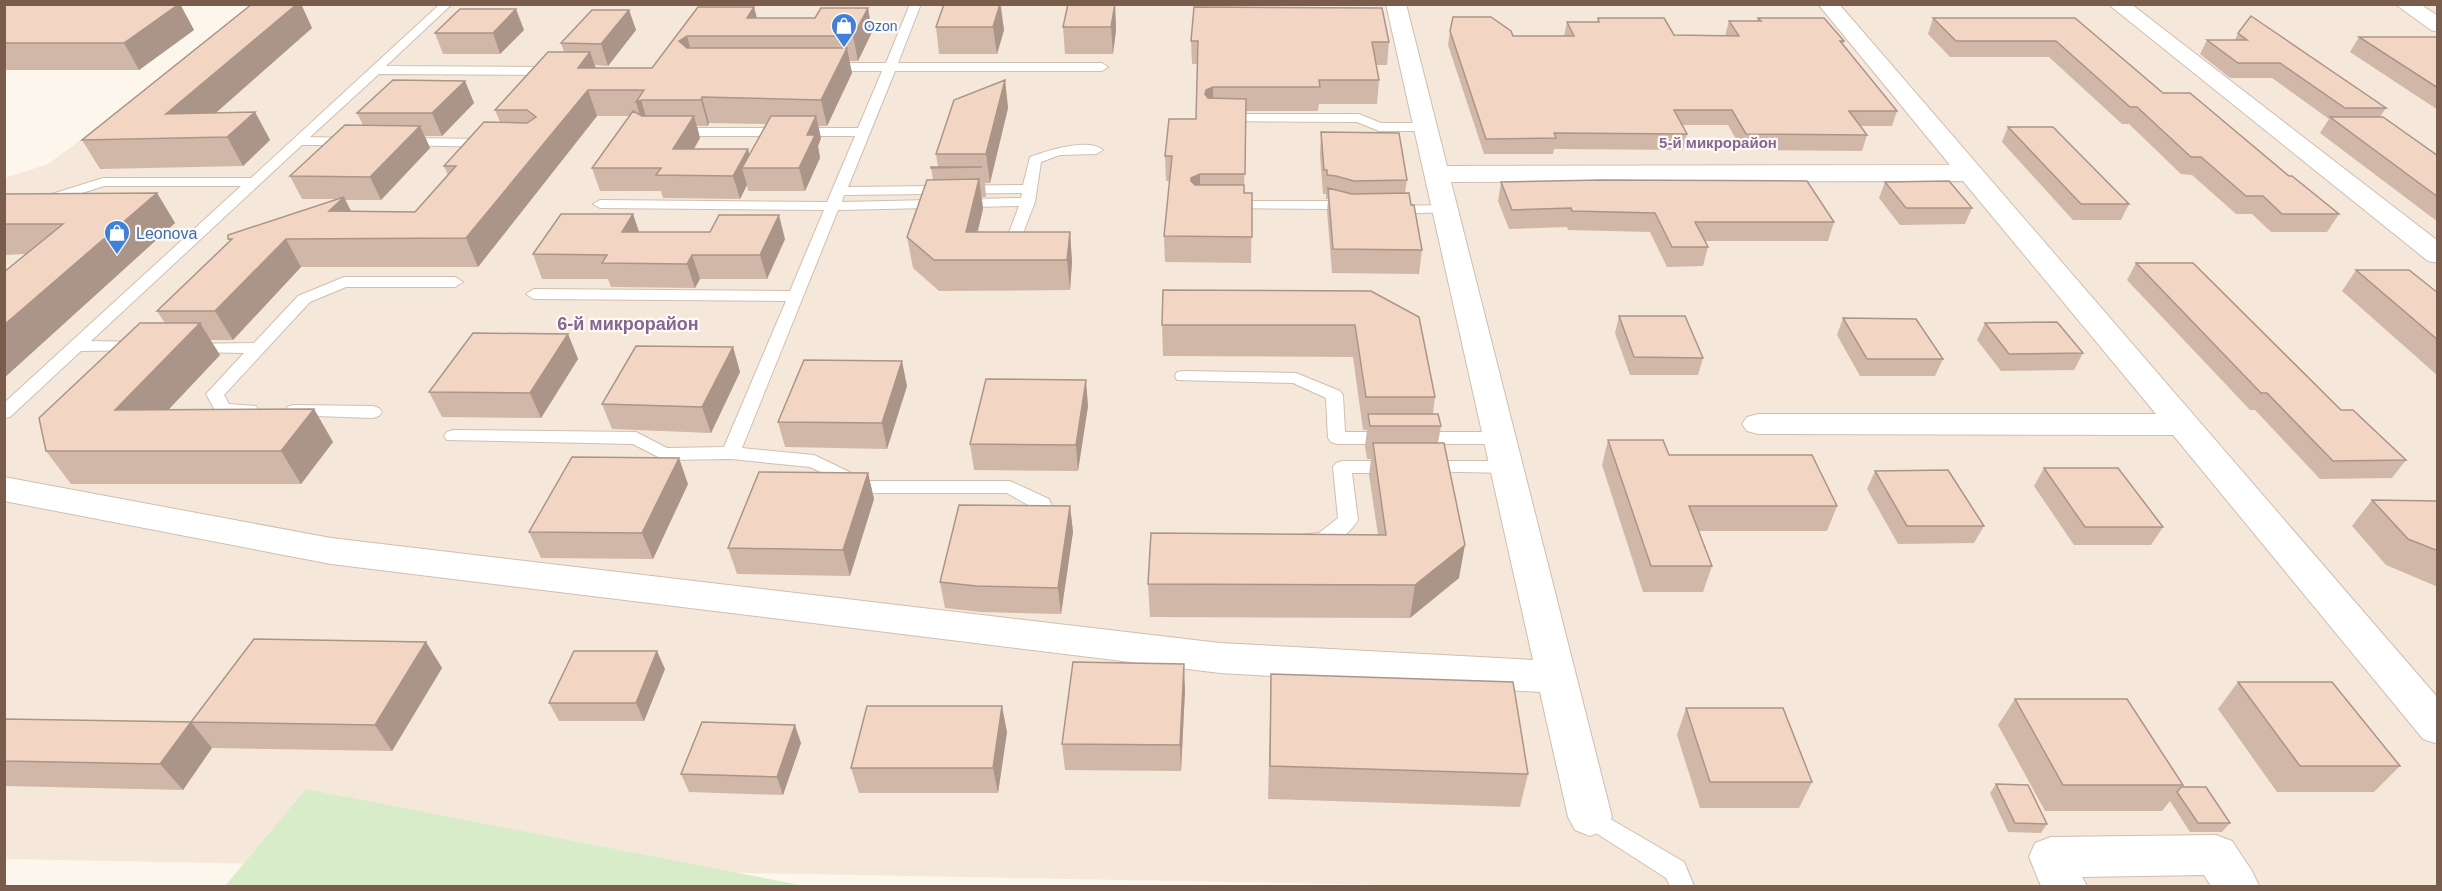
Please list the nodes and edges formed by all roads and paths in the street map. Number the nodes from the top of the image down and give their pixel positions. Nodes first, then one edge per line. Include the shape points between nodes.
1 (447, 4) edge
2 (916, 4) edge
3 (1396, 4) edge
4 (1828, 4) edge
5 (2118, 4) edge
6 (2405, 4) edge
7 (2428, 4) edge
8 (2438, 10) edge
9 (2438, 26) edge
10 (810, 67) edge
11 (891, 67) junction
12 (1102, 67) dead end
13 (375, 70) junction
14 (571, 71) edge
15 (1213, 117) edge
16 (1425, 127) junction
17 (661, 132) edge
18 (864, 132) junction
19 (298, 141) junction
20 (358, 142) edge
21 (394, 142) edge
22 (501, 143) edge
23 (1096, 150) dead end
24 (1971, 173) junction
25 (1436, 174) junction
26 (255, 182) junction
27 (1028, 195) junction
28 (836, 198) junction
29 (600, 204) dead end
30 (1212, 205) edge
31 (1445, 209) junction
32 (4, 214) edge
33 (1045, 253) edge
34 (2437, 253) edge
35 (455, 282) dead end
36 (534, 294) dead end
37 (796, 296) junction
38 (76, 346) junction
39 (156, 347) edge
40 (179, 347) edge
41 (258, 348) junction
42 (1183, 376) dead end
43 (373, 412) dead end
44 (4, 413) edge
45 (1758, 424) dead end
46 (2182, 425) junction
47 (453, 436) dead end
48 (1337, 438) junction
49 (1503, 452) junction
50 (730, 453) junction
51 (1342, 467) junction
52 (4, 489) edge
53 (1042, 504) edge
54 (1287, 540) edge
55 (1556, 677) junction
56 (2438, 727) edge
57 (1590, 818) joint
58 (1682, 886) edge
59 (2064, 886) edge
60 (2236, 886) edge

1 - 13 lane
2 - 11 lane
3 - 16 street
4 - 24 street
5 - 34 street
6 - 9 street
7 - 8 street
10 - 11 lane
11 - 12 lane
11 - 18 lane
13 - 14 lane
13 - 19 lane
15 - 16 lane via 1359,118 1379,127
16 - 25 street
17 - 18 lane
18 - 28 lane
19 - 20 lane
19 - 26 lane
21 - 22 lane
23 - 27 lane via 1058,151 1035,160
24 - 25 street
24 - 46 street
25 - 31 street
26 - 32 lane via 103,182
26 - 38 lane
27 - 28 lane
27 - 33 lane via 1015,235
28 - 29 lane
28 - 37 lane
30 - 31 lane
31 - 49 street
35 - 41 lane via 344,282 304,299
36 - 37 lane
37 - 50 lane
38 - 39 lane
38 - 44 lane
40 - 41 lane
41 - 43 lane via 215,394 223,410
42 - 48 lane via 1296,378 1334,395
45 - 46 street
46 - 56 street
47 - 50 lane via 636,438 664,454
48 - 49 lane
48 - 51 lane
49 - 51 lane
49 - 55 street
50 - 53 lane via 814,461 865,488 1010,487
51 - 54 lane via 1348,520 1323,540
52 - 55 street via 319,548 1220,658
55 - 57 street
57 - 58 lane via 1675,870
59 - 60 street via 2051,857 2216,855

